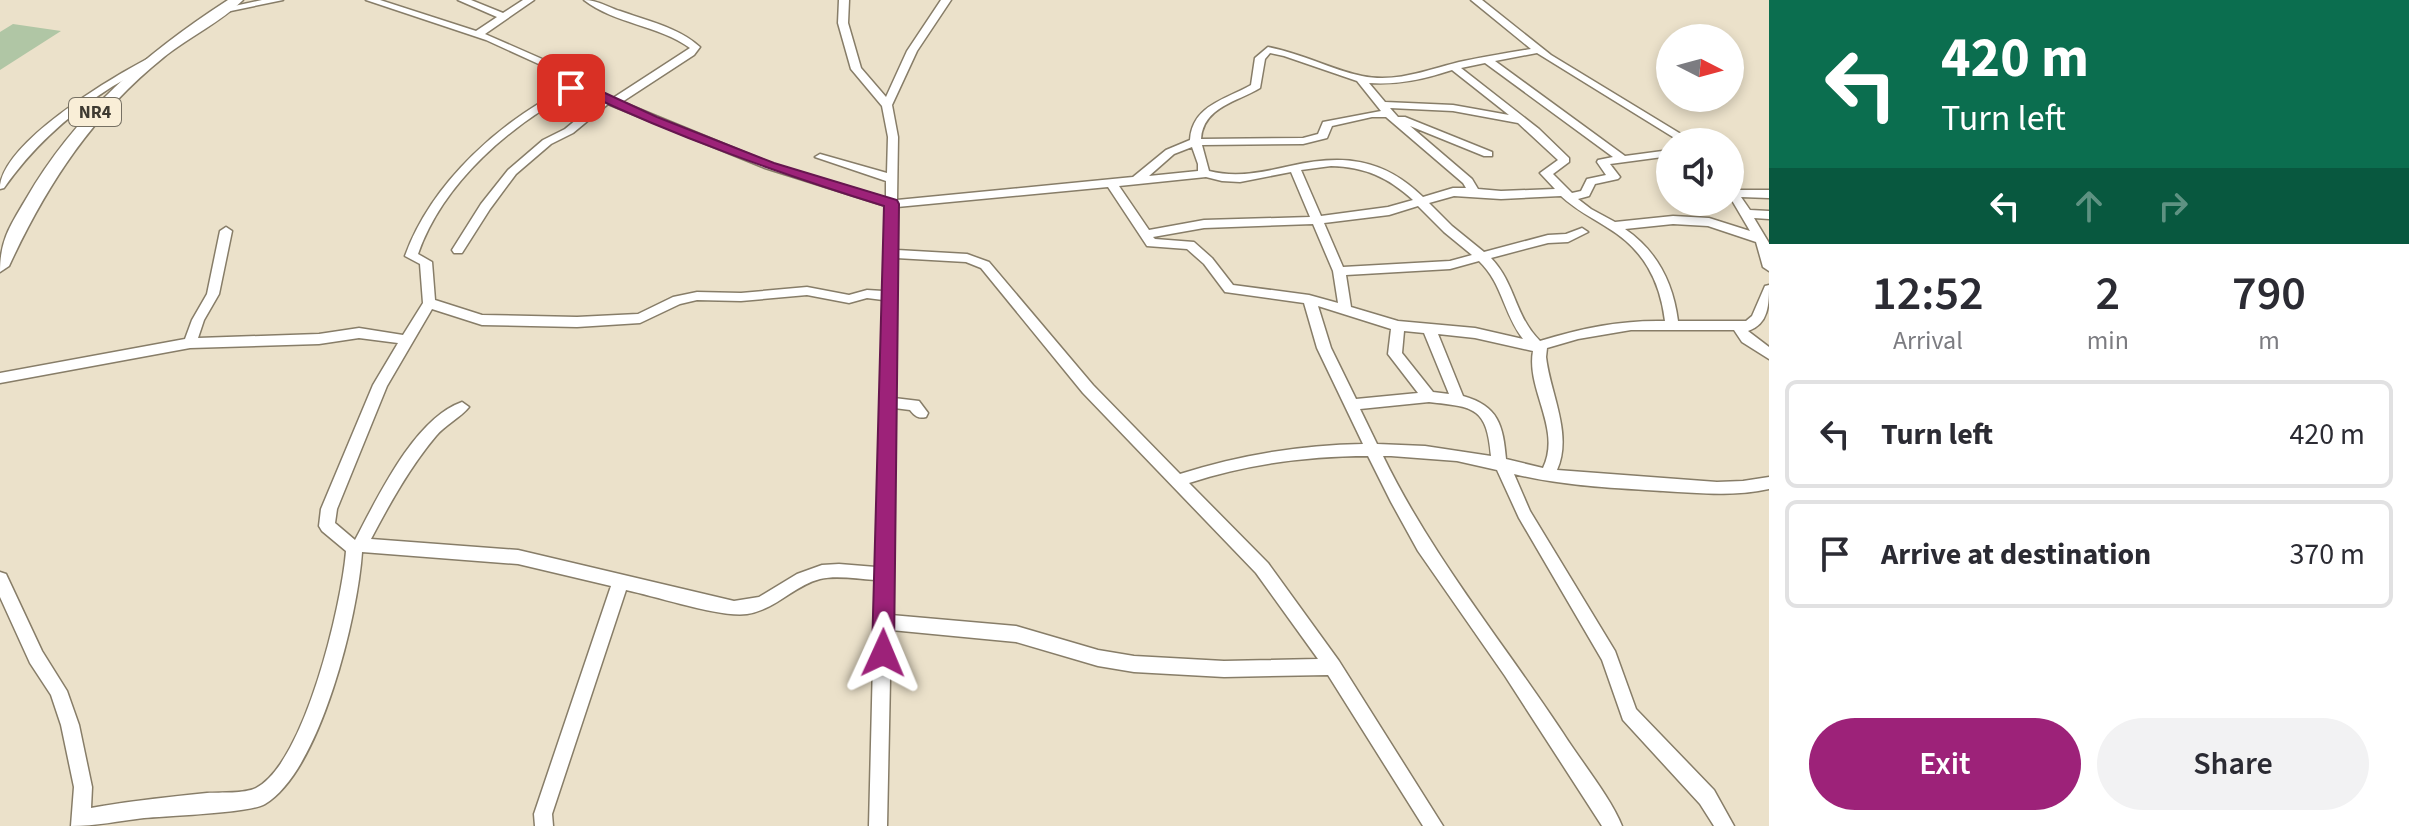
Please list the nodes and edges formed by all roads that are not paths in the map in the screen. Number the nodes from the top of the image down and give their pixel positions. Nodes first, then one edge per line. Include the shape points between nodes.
1 (237, 0) edge
2 (278, 0) edge
3 (371, 0) edge
4 (463, 0) edge
5 (529, 0) edge
6 (589, 0) edge
7 (844, 0) edge
8 (946, 0) edge
9 (1476, 0) edge
10 (221, 10) junction
11 (504, 17) junction
12 (478, 34) junction
13 (1539, 50) junction
14 (1486, 59) junction
15 (150, 61) junction
16 (1454, 67) junction
17 (1361, 79) junction
18 (579, 85) junction
19 (610, 102) junction
20 (887, 105) junction
21 (1390, 112) junction
22 (1518, 120) junction
23 (1666, 128) edge
24 (1194, 142) junction
25 (1488, 154) dead end
26 (1656, 154) edge
27 (820, 157) dead end
28 (1621, 158) junction
29 (1295, 168) junction
30 (1205, 173) junction
31 (893, 179) junction
32 (1135, 181) junction
33 (1111, 182) junction
34 (0, 186) edge
35 (1744, 191) edge
36 (1474, 192) junction
37 (1769, 194) edge
38 (1566, 195) junction
39 (1422, 200) junction
40 (892, 204) junction
41 (1744, 211) edge
42 (1746, 214) junction
43 (1769, 215) edge
44 (1319, 220) junction
45 (1613, 226) junction
46 (226, 231) dead end
47 (1582, 232) dead end
48 (1145, 235) junction
49 (1765, 244) edge
50 (458, 250) dead end
51 (890, 254) junction
52 (1482, 258) junction
53 (0, 266) edge
54 (1769, 267) edge
55 (1339, 271) junction
56 (1769, 289) edge
57 (889, 296) junction
58 (1309, 299) junction
59 (429, 303) junction
60 (1345, 308) junction
61 (1764, 320) edge
62 (1398, 326) junction
63 (1672, 326) junction
64 (1739, 328) junction
65 (1430, 331) junction
66 (407, 340) junction
67 (190, 343) junction
68 (1539, 347) junction
69 (1769, 354) edge
70 (0, 378) edge
71 (1429, 397) junction
72 (1458, 400) junction
73 (887, 402) junction
74 (1353, 405) junction
75 (462, 407) dead end
76 (921, 413) dead end
77 (1372, 449) junction
78 (1501, 463) junction
79 (1547, 475) junction
80 (1179, 480) junction
81 (1769, 483) edge
82 (357, 547) junction
83 (883, 574) junction
84 (0, 579) edge
85 (620, 583) junction
86 (884, 622) junction
87 (1333, 667) junction
88 (81, 823) edge
89 (544, 826) edge
90 (878, 826) edge
91 (1434, 826) edge
92 (1613, 826) edge
93 (1725, 826) edge

1 - 10 highway, NR4
2 - 10 street
3 - 12 street
4 - 11 street
5 - 11 street
6 - 19 street via 695,47 650,82
7 - 20 street via 843,23 856,69
8 - 20 street via 906,63
9 - 13 street
10 - 15 highway, NR4
11 - 12 street
12 - 18 street
13 - 14 street
13 - 23 street
14 - 16 street
14 - 28 street
15 - 34 street via 91,96 51,128 17,159
15 - 53 highway, NR4 via 80,129 45,175
16 - 17 street via 1417,78
16 - 22 street
17 - 21 street
17 - 24 street via 1268,50 1260,58 1256,86 1210,110 1198,123
18 - 19 street
18 - 59 street via 524,120 445,192 411,253 426,262
19 - 40 street via 769,166
19 - 50 street via 547,142 512,172
20 - 31 street
21 - 22 street via 1453,108
21 - 24 street via 1327,124 1323,136 1303,141
21 - 25 street
21 - 36 street
22 - 38 street via 1565,160 1546,173
24 - 30 street
24 - 32 street via 1170,152
26 - 28 street
27 - 31 street
28 - 38 street via 1602,162 1614,177 1591,181 1585,194
29 - 30 street via 1227,179
29 - 39 street via 1325,161 1373,167
29 - 44 street
30 - 32 street
31 - 40 street
32 - 33 street
33 - 40 street
33 - 48 street
35 - 37 street
36 - 38 street
36 - 39 street
38 - 45 street
39 - 44 street via 1389,211
39 - 52 street
40 - 51 street
41 - 42 street
42 - 43 street
42 - 49 street
44 - 48 street via 1204,224
44 - 55 street
45 - 49 street via 1709,222
45 - 63 street via 1660,272
46 - 67 street via 213,294
47 - 52 street
48 - 58 street via 1151,243 1190,245 1229,289
49 - 54 street
51 - 57 street
51 - 80 street via 967,258 985,265 1079,379
52 - 55 street via 1450,265
52 - 68 street via 1506,287 1517,320
55 - 60 street
56 - 61 street
57 - 59 street via 849,299 807,291 697,296 640,318 577,322 482,320
57 - 73 street
58 - 60 street
58 - 74 street via 1324,348
59 - 66 street
60 - 62 street
61 - 64 street
62 - 65 street
62 - 71 street via 1395,354
63 - 64 street
63 - 68 street via 1607,328
64 - 69 street
65 - 68 street via 1475,333
65 - 72 street
66 - 67 street via 359,333
66 - 82 street via 380,385 329,509 327,526
67 - 70 street
68 - 79 street via 1556,438
71 - 72 street
71 - 74 street
72 - 78 street via 1487,411
73 - 76 street via 914,405
73 - 83 street
74 - 77 street
75 - 82 street via 442,417 430,432
77 - 78 street
77 - 80 street via 1261,460
77 - 92 street via 1424,546
78 - 79 street
78 - 93 street via 1524,514 1609,657 1629,714 1707,797
79 - 81 street via 1622,485 1747,489
80 - 87 street via 1262,568
82 - 85 street via 518,557
82 - 88 street via 325,687 305,736 272,789 258,798 140,809
83 - 85 street via 815,573 770,602 734,608
83 - 86 street
84 - 88 street via 70,725 83,787
85 - 89 street via 543,814
86 - 87 street via 1016,634 1134,664
86 - 90 street
87 - 91 street

